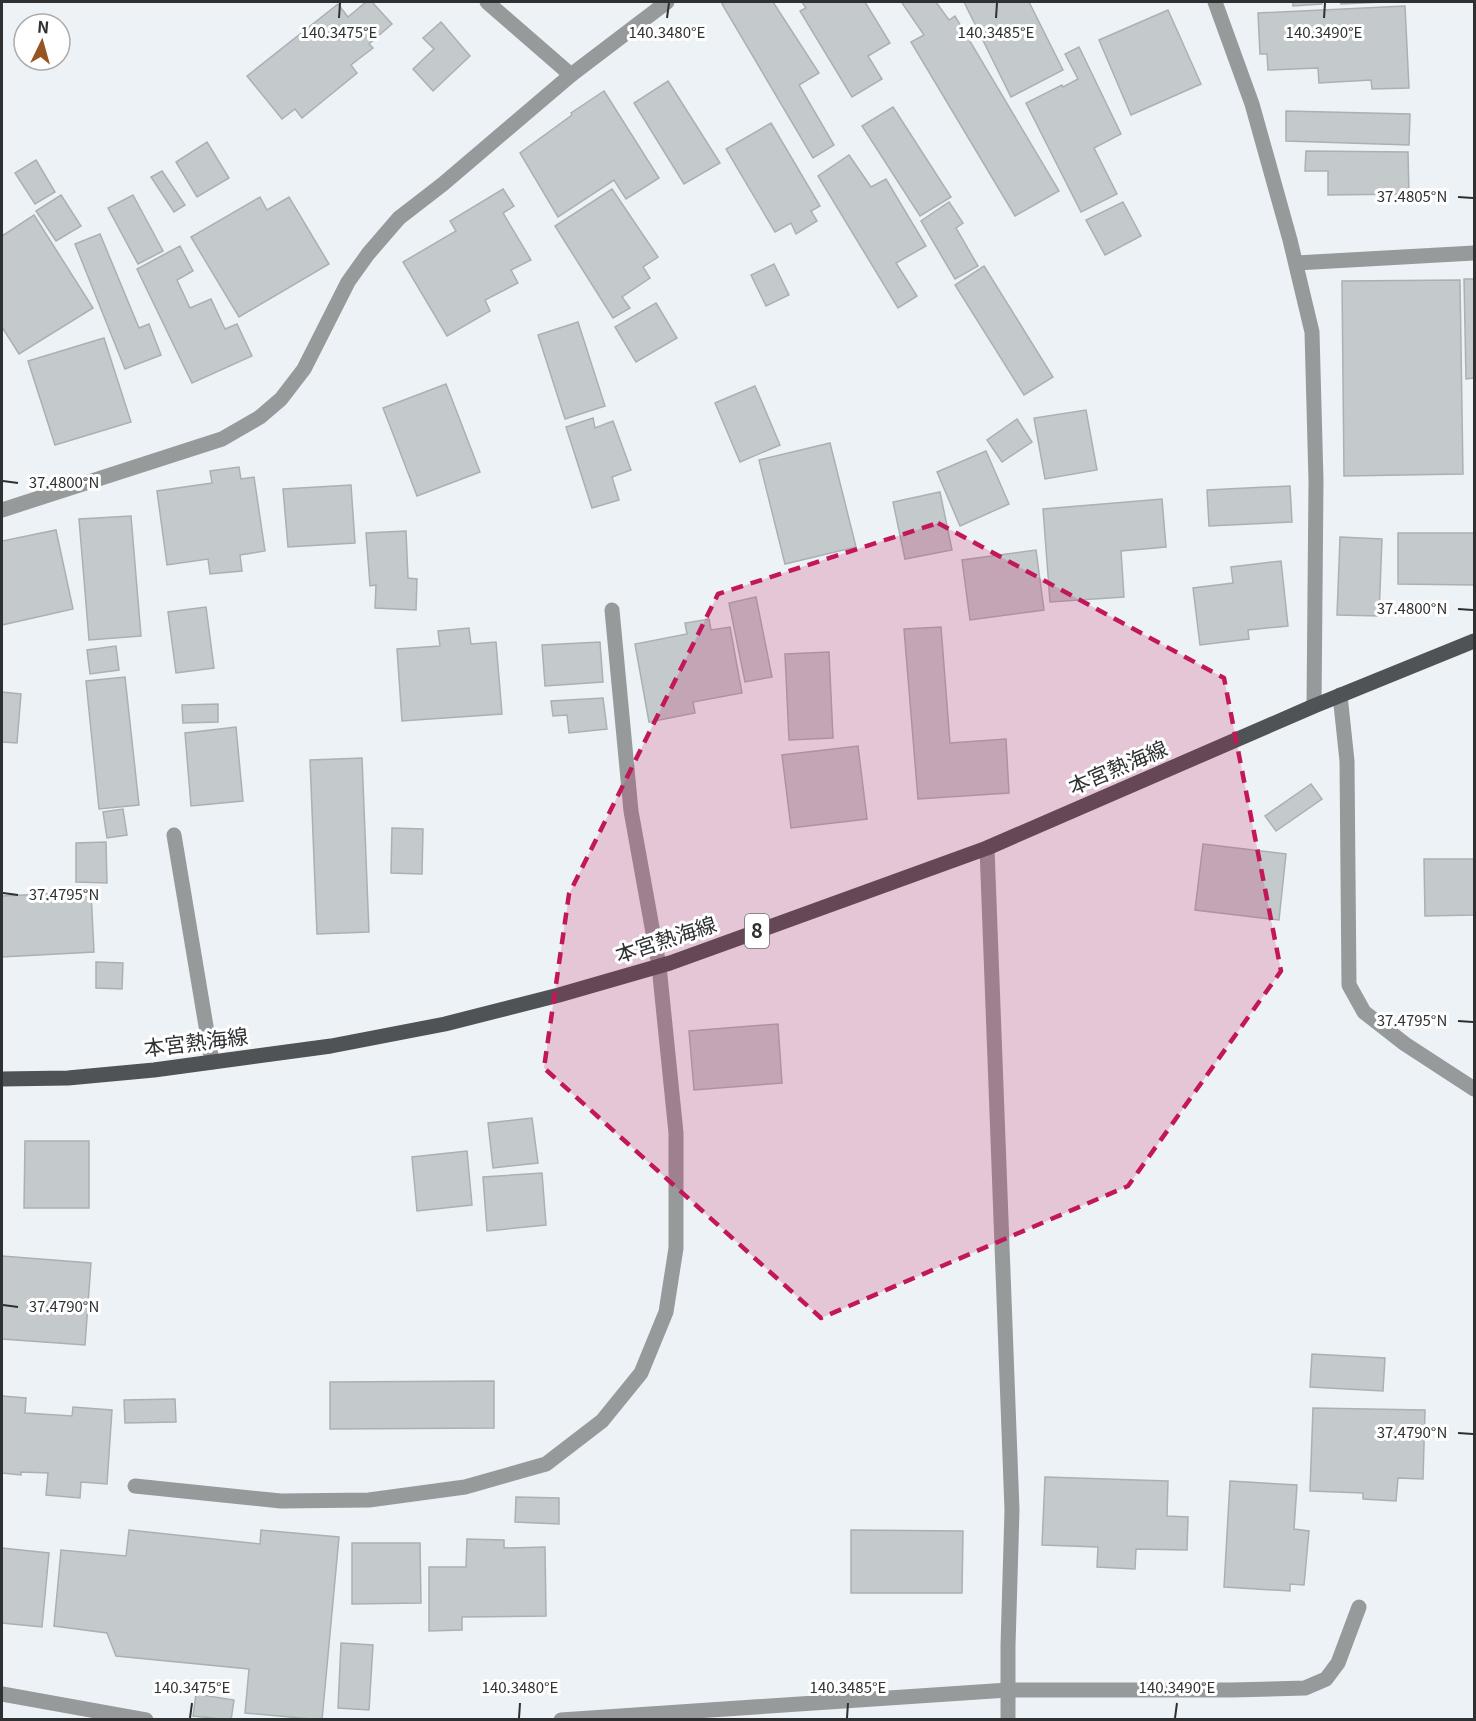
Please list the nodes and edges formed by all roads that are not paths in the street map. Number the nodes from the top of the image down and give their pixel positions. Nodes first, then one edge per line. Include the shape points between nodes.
1 (487, 2) edge
2 (667, 2) edge
3 (1215, 2) edge
4 (571, 75) junction
5 (1474, 253) edge
6 (1296, 263) junction
7 (2, 510) edge
8 (612, 610) dead end
9 (1474, 641) edge
10 (1340, 696) junction
11 (1314, 706) junction
12 (174, 835) dead end
13 (987, 848) junction
14 (659, 966) junction
15 (212, 1062) junction
16 (2, 1079) edge
17 (1474, 1089) edge
18 (135, 1486) dead end
19 (1359, 1607) dead end
20 (1008, 1690) junction
21 (2, 1695) edge
22 (146, 1719) edge
23 (561, 1719) edge
24 (1008, 1719) edge

1 - 4 street
2 - 4 street
3 - 6 street via 1252,104
4 - 7 street via 399,218 348,282 304,369 281,399 260,417 222,439
5 - 6 street
6 - 11 street via 1312,332 1316,481
8 - 14 street via 631,812
9 - 10 main road, 本宮熱海線 / 8
10 - 11 main road, 本宮熱海線 / 8
10 - 17 street via 1347,761 1349,986 1364,1012
11 - 13 main road, 本宮熱海線 / 8
12 - 15 street
13 - 14 main road, 本宮熱海線 / 8
13 - 20 street via 1012,1510
14 - 15 main road, 本宮熱海線 / 8 via 445,1024 331,1046
14 - 18 street via 676,1133 676,1248 666,1312 641,1372 602,1421 546,1464 465,1487 369,1500 281,1501
15 - 16 main road, 本宮熱海線 / 8 via 68,1078
19 - 20 street via 1338,1663 1326,1679 1305,1688
20 - 23 street
20 - 24 street
21 - 22 street

